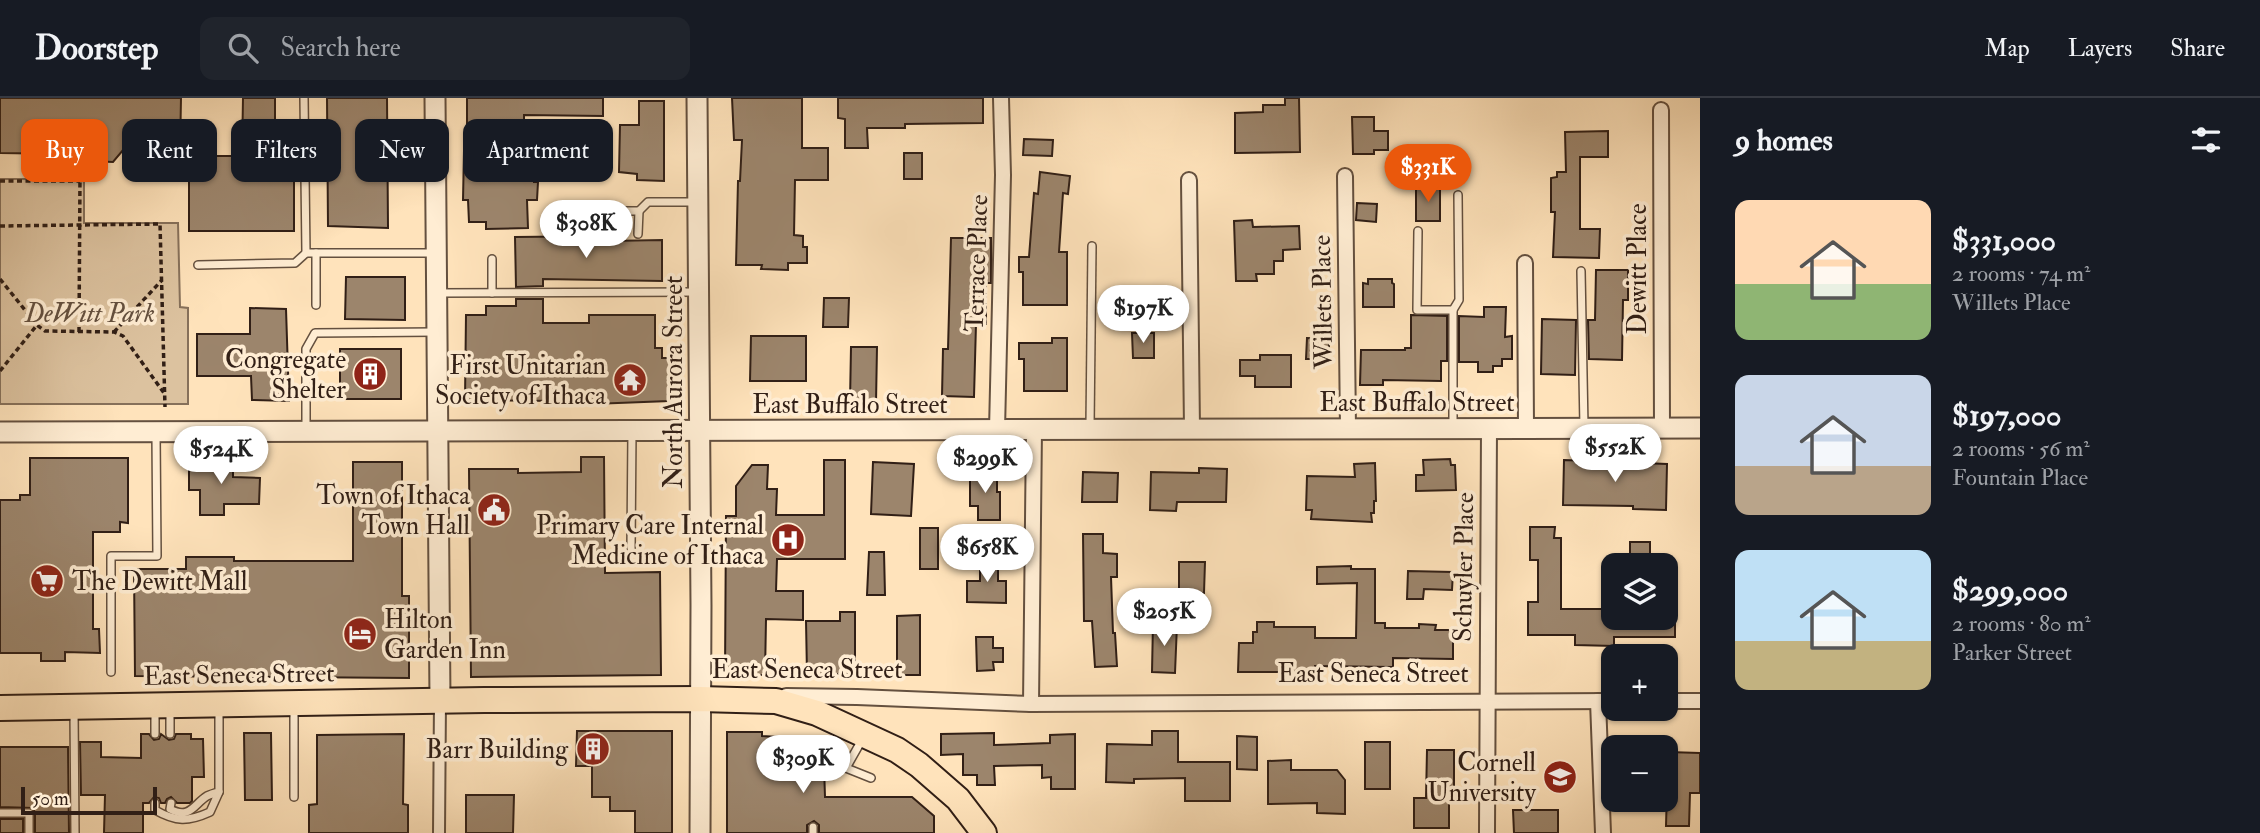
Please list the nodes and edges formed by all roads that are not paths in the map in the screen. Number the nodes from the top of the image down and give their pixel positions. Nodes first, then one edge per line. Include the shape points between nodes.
1 (304, 98) edge
2 (435, 98) edge
3 (698, 98) edge
4 (1001, 98) edge
5 (1661, 110) dead end
6 (1346, 176) dead end
7 (1189, 180) dead end
8 (1458, 195) dead end
9 (698, 202) junction
10 (580, 211) dead end
11 (639, 211) junction
12 (1418, 231) dead end
13 (638, 234) dead end
14 (1092, 246) dead end
15 (306, 253) junction
16 (316, 253) junction
17 (436, 253) junction
18 (492, 259) dead end
19 (1525, 263) dead end
20 (198, 265) dead end
21 (1581, 271) dead end
22 (699, 292) junction
23 (436, 293) junction
24 (492, 293) junction
25 (316, 305) dead end
26 (1452, 310) junction
27 (436, 332) junction
28 (1584, 427) junction
29 (1192, 428) junction
30 (1348, 428) junction
31 (1453, 428) junction
32 (1489, 428) junction
33 (1526, 428) junction
34 (1662, 428) junction
35 (1700, 428) edge
36 (1034, 429) junction
37 (1090, 429) junction
38 (437, 430) junction
39 (632, 430) junction
40 (699, 430) junction
41 (997, 430) junction
42 (0, 432) edge
43 (156, 432) junction
44 (306, 432) junction
45 (631, 548) dead end
46 (111, 672) dead end
47 (701, 699) junction
48 (753, 699) junction
49 (440, 700) junction
50 (1598, 701) joint
51 (1678, 701) edge
52 (1700, 701) edge
53 (1486, 702) junction
54 (294, 703) junction
55 (219, 704) junction
56 (1031, 704) junction
57 (162, 705) junction
58 (74, 707) junction
59 (0, 708) edge
60 (155, 734) dead end
61 (170, 734) dead end
62 (865, 734) junction
63 (871, 778) dead end
64 (219, 792) junction
65 (294, 797) dead end
66 (155, 803) dead end
67 (171, 803) dead end
68 (0, 813) edge
69 (977, 830) edge
70 (29, 833) edge
71 (75, 833) edge
72 (439, 833) edge
73 (700, 833) edge
74 (1487, 833) edge
75 (1603, 833) edge

1 - 15 lane
2 - 17 street
3 - 9 street, North Aurora Street
4 - 41 street, Terrace Place
5 - 34 street, Dewitt Place
6 - 30 street, Willets Place
7 - 29 street
8 - 26 lane via 1459,300
9 - 11 lane via 648,202
9 - 22 street, North Aurora Street
10 - 11 lane
11 - 13 lane
12 - 26 lane via 1417,310
14 - 37 lane
15 - 16 lane
15 - 20 lane via 295,263
16 - 17 lane
16 - 25 lane
17 - 23 street
18 - 24 lane
19 - 33 street
21 - 28 lane
22 - 24 lane
22 - 40 street, North Aurora Street
23 - 24 lane
23 - 27 street
26 - 31 lane
27 - 38 street
27 - 44 lane via 315,332 306,349
28 - 33 street, East Buffalo Street
28 - 34 street, East Buffalo Street
29 - 30 street, East Buffalo Street
29 - 37 street, East Buffalo Street
30 - 31 street, East Buffalo Street
31 - 32 street, East Buffalo Street
32 - 33 street, East Buffalo Street
32 - 53 street, Schuyler Place
34 - 35 street, East Buffalo Street
36 - 37 street, East Buffalo Street
36 - 41 street, East Buffalo Street
36 - 56 street
38 - 39 street, East Buffalo Street
38 - 44 street, East Buffalo Street
38 - 49 street
39 - 40 street, East Buffalo Street
39 - 45 lane
40 - 41 street, East Buffalo Street
40 - 47 street, North Aurora Street
42 - 43 street, East Buffalo Street
43 - 44 street, East Buffalo Street
43 - 46 lane via 156,556 111,556
47 - 48 highway, East Seneca Street
47 - 49 highway, East Seneca Street
47 - 73 street, North Aurora Street
48 - 56 street, East Seneca Street via 831,696
48 - 62 highway via 797,706
49 - 54 highway, East Seneca Street
49 - 72 street
50 - 53 street, East Seneca Street
50 - 75 street
51 - 52 street
53 - 56 street, East Seneca Street
53 - 74 street, Schuyler Place
54 - 55 highway, East Seneca Street
54 - 65 lane
55 - 57 highway, East Seneca Street
55 - 64 lane
57 - 58 highway, East Seneca Street
57 - 60 lane
57 - 61 lane
58 - 59 highway, East Seneca Street
58 - 71 lane
62 - 63 lane via 846,768
62 - 69 highway via 919,765 958,799
64 - 66 lane via 210,812 196,818 172,820 156,810
64 - 67 lane via 206,796 193,810 177,813 170,809
68 - 70 lane via 29,813

